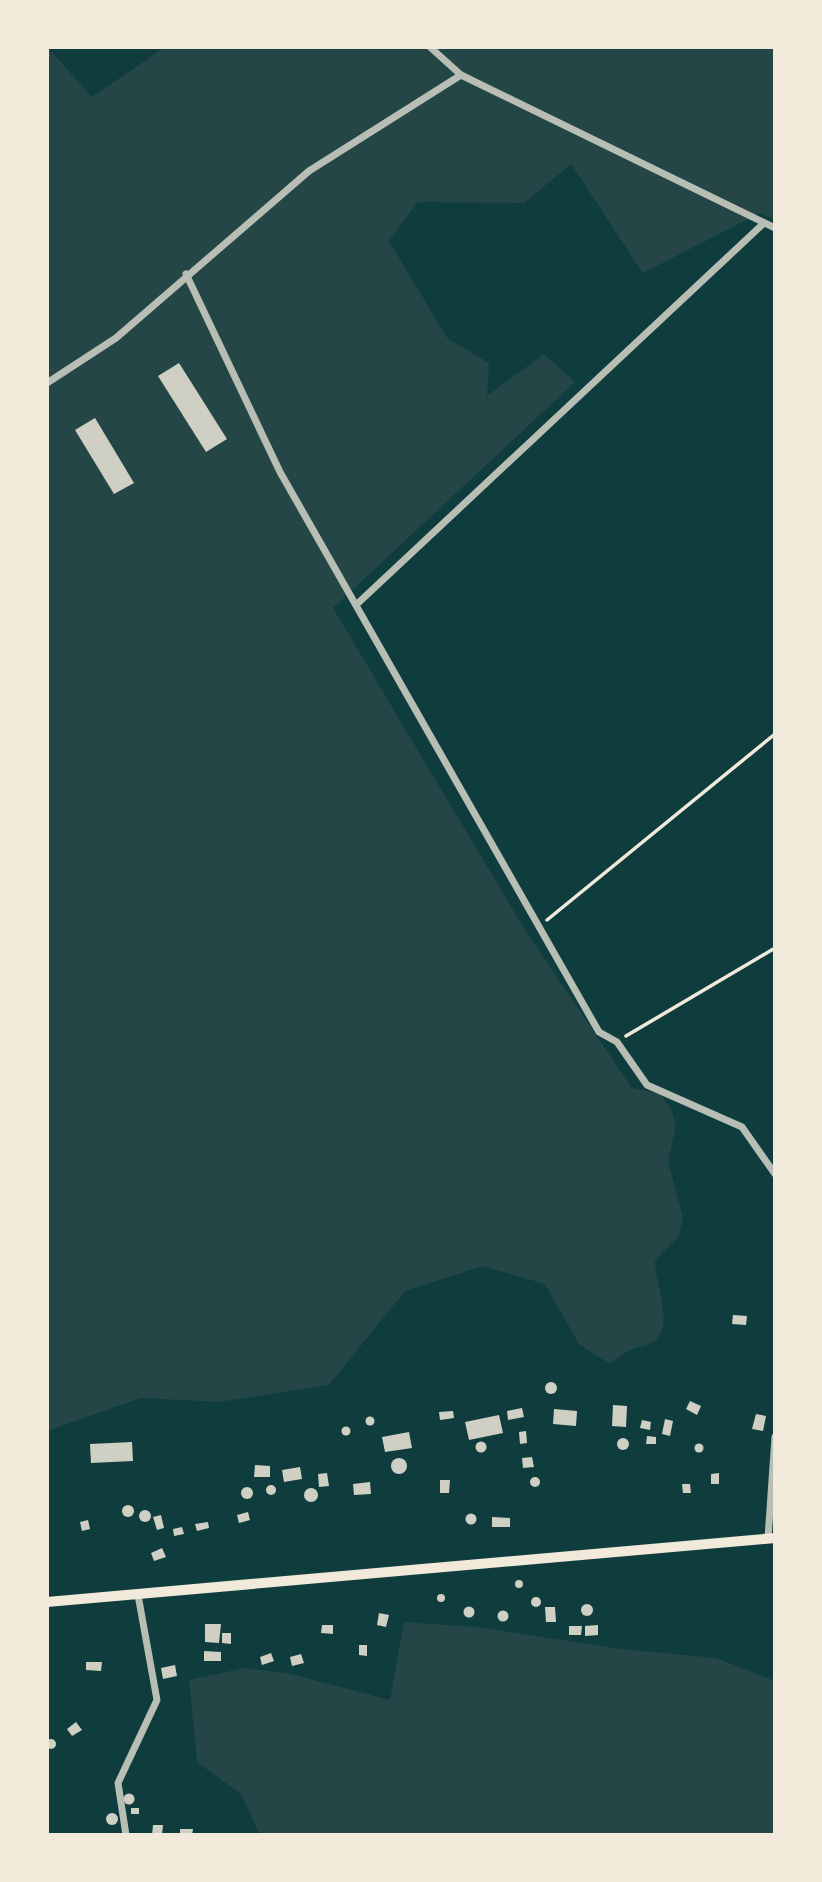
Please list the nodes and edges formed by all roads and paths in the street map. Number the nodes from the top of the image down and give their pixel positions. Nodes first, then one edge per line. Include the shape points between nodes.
1 (430, 47) edge
2 (461, 75) junction
3 (764, 223) junction
4 (775, 228) edge
5 (186, 274) junction
6 (47, 383) edge
7 (355, 605) junction
8 (775, 734) edge
9 (540, 926) junction
10 (775, 948) edge
11 (617, 1042) junction
12 (775, 1174) edge
13 (775, 1437) edge
14 (771, 1538) edge
15 (138, 1595) junction
16 (47, 1602) edge
17 (126, 1835) edge

1 - 2 street
2 - 3 street
2 - 5 street via 309,171
3 - 4 street
3 - 7 street
5 - 6 street via 116,338
5 - 7 street via 281,472
7 - 9 street
8 - 9 path
9 - 11 street via 599,1032
10 - 11 path
11 - 12 street via 646,1085 742,1127
13 - 14 street
14 - 15 main road
15 - 16 main road
15 - 17 street via 157,1700 118,1783

